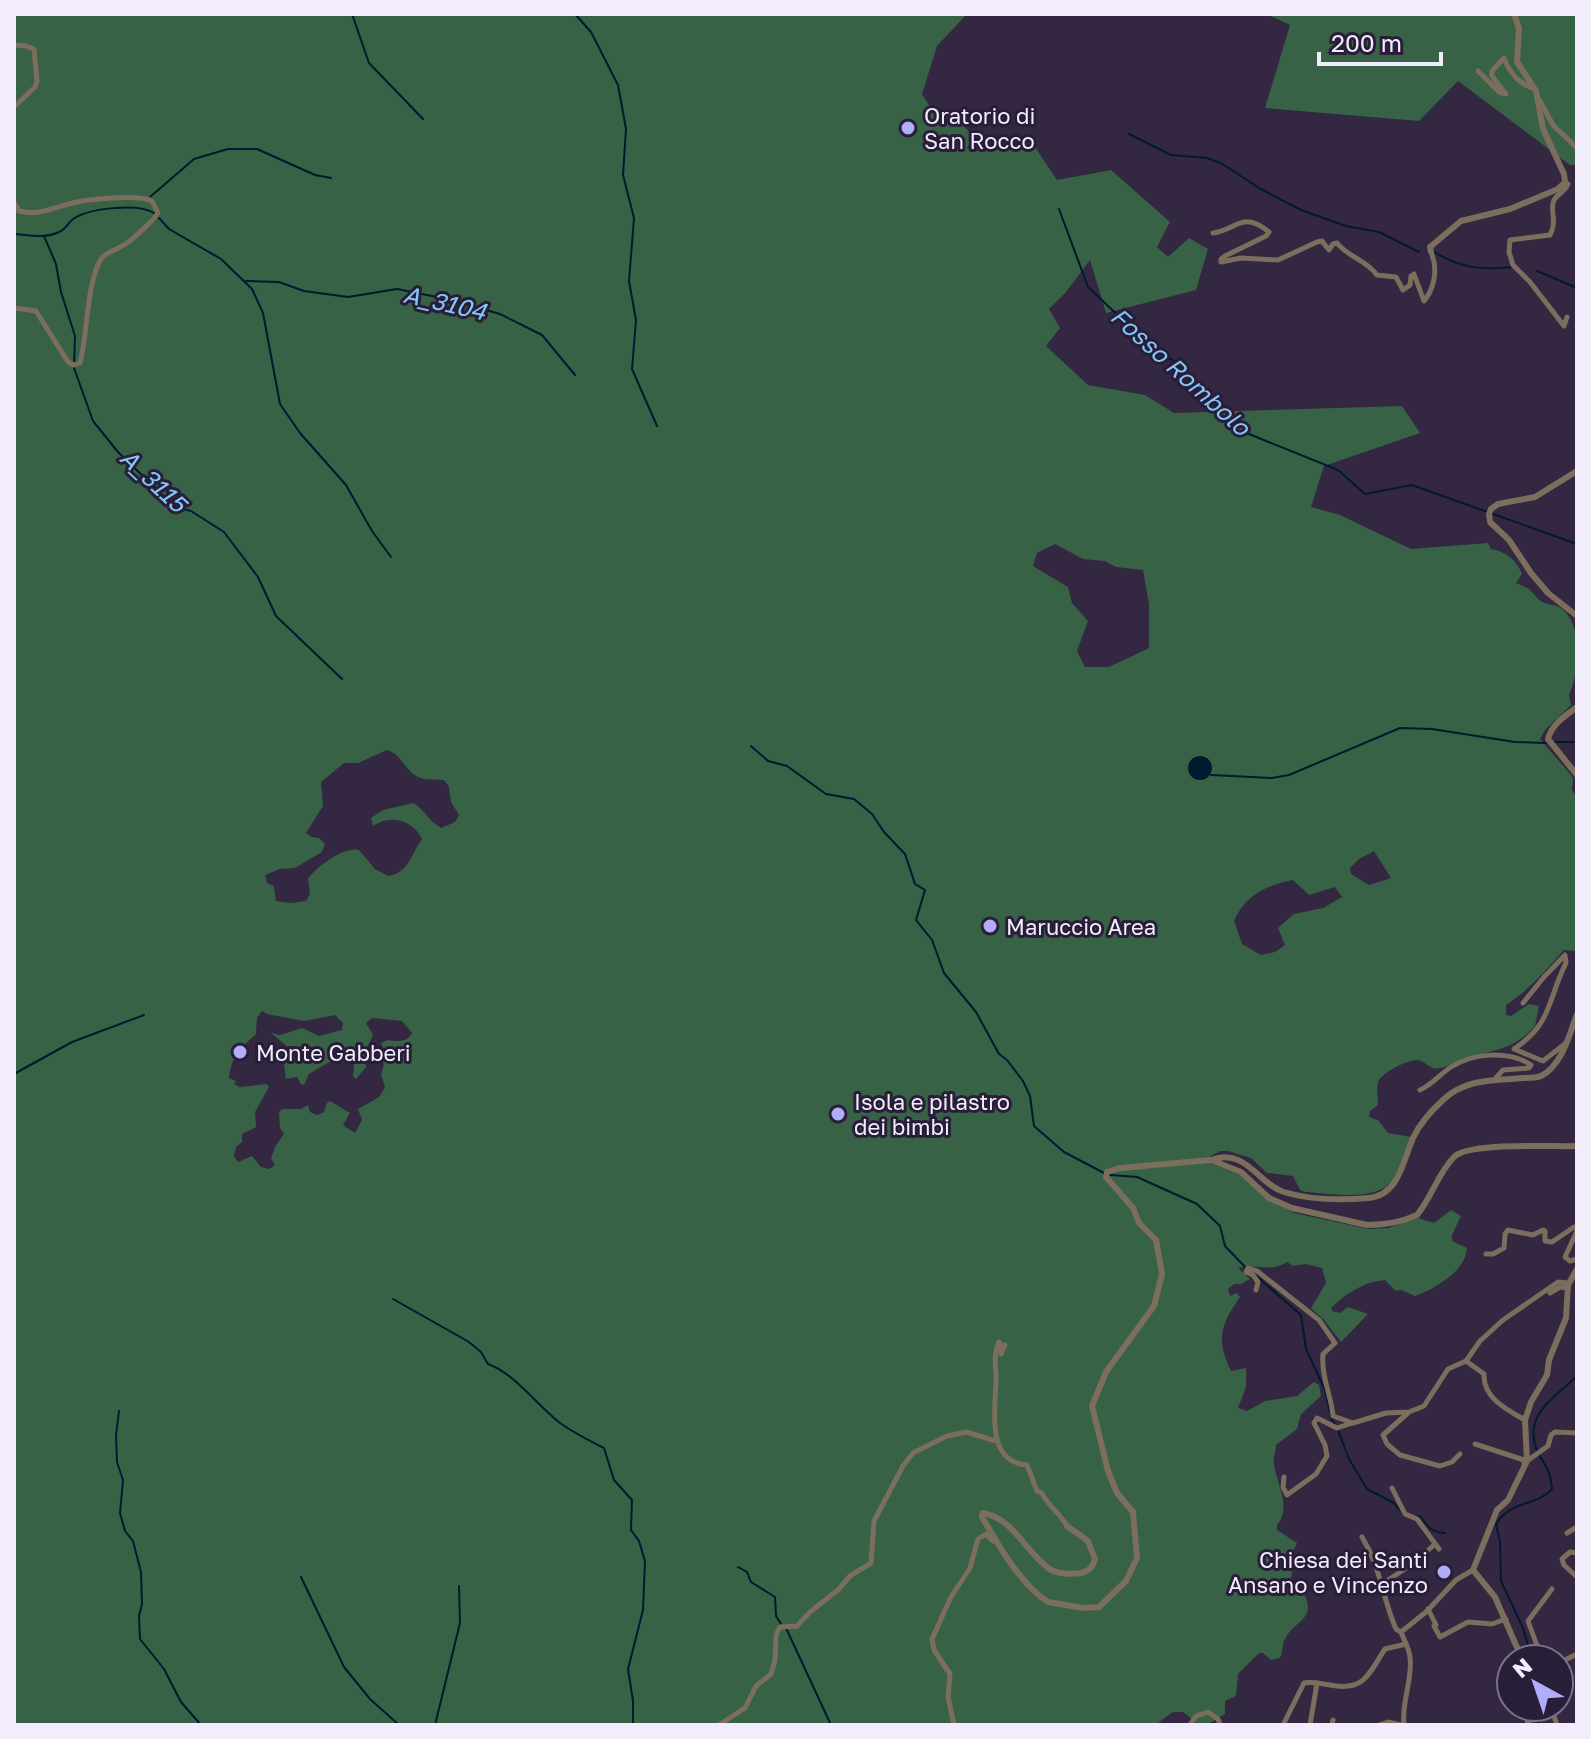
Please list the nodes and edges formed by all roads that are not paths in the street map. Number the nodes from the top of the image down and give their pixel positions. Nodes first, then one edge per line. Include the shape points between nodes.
1 (1514, 14) edge
2 (14, 45) edge
3 (1478, 71) dead end
4 (1534, 90) junction
5 (14, 107) edge
6 (1577, 148) edge
7 (1565, 182) junction
8 (14, 202) edge
9 (1213, 233) dead end
10 (1431, 252) joint
11 (14, 308) edge
12 (1567, 317) dead end
13 (1577, 471) edge
14 (1577, 616) edge
15 (1577, 707) edge
16 (1577, 775) edge
17 (1523, 1003) dead end
18 (1577, 1014) edge
19 (1567, 1043) junction
20 (1495, 1079) junction
21 (1420, 1090) dead end
22 (1577, 1146) edge
23 (1211, 1160) junction
24 (1577, 1229) edge
25 (1486, 1254) dead end
26 (1577, 1259) edge
27 (1577, 1269) edge
28 (1568, 1286) junction
29 (1256, 1290) dead end
30 (1002, 1343) dead end
31 (1466, 1361) junction
32 (1409, 1412) junction
33 (1526, 1415) junction
34 (1353, 1423) junction
35 (1577, 1433) edge
36 (996, 1441) junction
37 (1475, 1444) dead end
38 (1460, 1454) dead end
39 (1525, 1464) junction
40 (1284, 1477) dead end
41 (1392, 1488) dead end
42 (1067, 1526) joint
43 (1577, 1527) edge
44 (1567, 1533) dead end
45 (1362, 1537) dead end
46 (1004, 1551) junction
47 (1577, 1553) edge
48 (1473, 1570) junction
49 (1577, 1577) edge
50 (1382, 1584) junction
51 (1552, 1589) dead end
52 (1428, 1609) junction
53 (1506, 1619) junction
54 (1401, 1632) junction
55 (1516, 1643) edge
56 (1536, 1643) edge
57 (1406, 1644) junction
58 (1317, 1683) junction
59 (1388, 1723) edge
60 (1286, 1724) edge
61 (719, 1725) edge
62 (954, 1725) edge
63 (1190, 1725) edge
64 (1220, 1725) edge
65 (1310, 1725) edge
66 (1379, 1725) edge
67 (1403, 1725) edge

1 - 4 street via 1519,28 1517,62
2 - 5 street via 34,49 37,81
3 - 4 street via 1506,94 1492,76 1504,58
4 - 6 street via 1553,125
4 - 7 street
7 - 10 street via 1510,209 1461,221 1430,247
7 - 12 street via 1567,188 1553,204 1550,235 1510,240 1508,247 1513,265 1564,326
8 - 11 street via 27,213 136,196 152,201 158,213 101,261 80,363 68,362 36,311
9 - 10 street via 1239,222 1259,224 1269,232 1221,262 1278,260 1317,242 1329,250 1337,243 1377,275 1396,277 1403,290 1414,274 1424,301 1436,265
13 - 14 street via 1535,497 1498,504 1489,514 1548,593
15 - 16 street via 1548,739
17 - 19 street via 1565,955 1544,1020 1514,1049 1543,1061
18 - 19 street
19 - 20 street via 1541,1077
20 - 21 street via 1503,1070 1531,1065 1509,1055 1485,1056 1452,1066
20 - 23 street via 1465,1085 1445,1098 1422,1122 1396,1181 1372,1198 1287,1193 1242,1162
22 - 23 street via 1494,1146 1459,1153 1417,1215 1376,1225 1292,1208 1269,1198 1241,1172
23 - 46 street via 1120,1168 1106,1175 1156,1240 1162,1274 1154,1306 1106,1372 1092,1406 1108,1471 1133,1512 1137,1558 1126,1581 1099,1607 1057,1605 1041,1598
24 - 25 street via 1552,1242 1545,1241 1543,1230 1533,1235 1508,1230 1504,1248
24 - 26 street via 1565,1257
27 - 28 street
28 - 31 street via 1539,1296 1503,1320
28 - 33 street via 1566,1318 1544,1383
29 - 34 street via 1257,1278 1247,1269 1262,1274 1328,1330 1335,1343 1323,1354 1324,1381 1333,1416
30 - 36 street via 995,1355
31 - 32 street via 1448,1369 1424,1406
31 - 33 street via 1484,1374 1491,1398 1523,1419
32 - 34 street
32 - 38 street via 1385,1432 1393,1450 1440,1466
33 - 39 street
34 - 40 street via 1338,1428 1317,1418 1314,1423 1327,1456 1316,1474 1287,1495
35 - 39 street via 1555,1432
36 - 42 street via 1009,1457 1027,1465 1032,1484
36 - 61 street via 960,1433 913,1453 874,1521 871,1563 797,1626 780,1627 771,1674 756,1686 745,1708
37 - 39 street
39 - 48 street via 1508,1500 1496,1512
41 - 50 street via 1401,1507 1437,1547
42 - 46 street via 1090,1545 1095,1559 1081,1573 1055,1572 1012,1529 983,1513
43 - 44 street
45 - 50 street
46 - 62 street via 986,1534 980,1537 970,1568 933,1635 934,1650 950,1674
47 - 49 street via 1562,1559
48 - 52 street
48 - 53 street
50 - 54 street via 1393,1623
51 - 56 street via 1528,1621
52 - 53 street via 1440,1637 1468,1622
52 - 54 street
53 - 55 street
54 - 57 street
57 - 58 street via 1383,1651 1378,1665 1358,1684
57 - 67 street via 1411,1661
58 - 60 street via 1300,1687
58 - 65 street
59 - 66 street
59 - 67 street
63 - 64 street via 1208,1712

